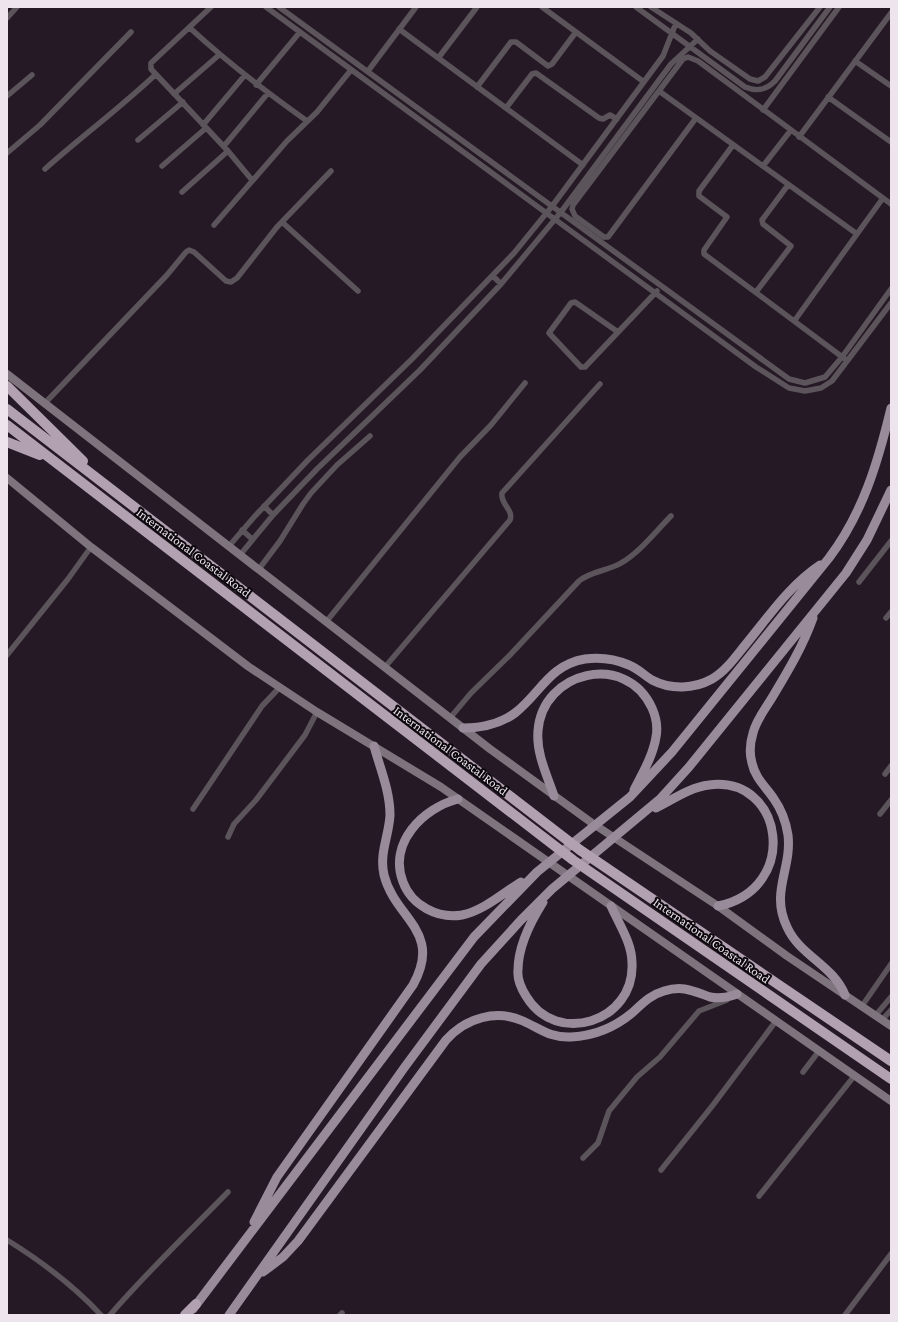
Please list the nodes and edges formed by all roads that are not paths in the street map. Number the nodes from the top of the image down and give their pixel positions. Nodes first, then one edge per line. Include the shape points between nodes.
1 (17, 7) edge
2 (211, 7) edge
3 (266, 7) edge
4 (279, 7) edge
5 (416, 7) edge
6 (477, 7) edge
7 (542, 7) edge
8 (636, 7) edge
9 (652, 7) edge
10 (820, 7) edge
11 (830, 7) edge
12 (839, 7) edge
13 (891, 13) edge
14 (7, 18) edge
15 (676, 23) junction
16 (190, 28) junction
17 (400, 29) junction
18 (131, 32) dead end
19 (300, 32) junction
20 (576, 32) junction
21 (672, 34) junction
22 (698, 39) junction
23 (690, 47) junction
24 (787, 50) junction
25 (219, 55) junction
26 (794, 55) junction
27 (439, 57) junction
28 (855, 61) junction
29 (351, 70) junction
30 (365, 70) junction
31 (155, 74) junction
32 (32, 75) dead end
33 (357, 75) junction
34 (245, 76) junction
35 (736, 81) junction
36 (644, 82) junction
37 (256, 85) junction
38 (477, 86) junction
39 (732, 86) junction
40 (770, 86) junction
41 (891, 86) edge
42 (659, 91) junction
43 (777, 91) junction
44 (174, 94) junction
45 (268, 94) junction
46 (7, 96) edge
47 (828, 97) junction
48 (183, 102) junction
49 (506, 108) junction
50 (763, 110) junction
51 (617, 118) junction
52 (696, 118) junction
53 (307, 121) junction
54 (205, 126) junction
55 (791, 130) junction
56 (799, 137) junction
57 (138, 140) dead end
58 (891, 142) edge
59 (733, 145) junction
60 (224, 146) junction
61 (228, 151) junction
62 (7, 153) edge
63 (583, 165) junction
64 (162, 166) dead end
65 (763, 166) junction
66 (45, 169) dead end
67 (331, 171) dead end
68 (252, 180) junction
69 (788, 185) junction
70 (182, 192) dead end
71 (577, 195) junction
72 (883, 198) junction
73 (891, 204) edge
74 (553, 205) junction
75 (561, 212) junction
76 (546, 213) junction
77 (555, 220) junction
78 (282, 222) junction
79 (214, 225) dead end
80 (587, 229) junction
81 (857, 234) junction
82 (493, 276) junction
83 (501, 284) junction
84 (661, 287) junction
85 (891, 289) edge
86 (358, 291) dead end
87 (655, 292) junction
88 (756, 292) junction
89 (891, 303) edge
90 (795, 320) junction
91 (618, 332) junction
92 (842, 357) junction
93 (762, 360) junction
94 (848, 361) junction
95 (756, 367) junction
96 (7, 374) edge
97 (525, 383) dead end
98 (600, 384) dead end
99 (7, 386) edge
100 (45, 404) junction
101 (891, 408) edge
102 (7, 409) edge
103 (7, 425) edge
104 (370, 436) dead end
105 (7, 442) edge
106 (48, 457) junction
107 (7, 478) edge
108 (100, 481) junction
109 (891, 490) edge
110 (264, 506) junction
111 (273, 515) junction
112 (671, 516) dead end
113 (242, 530) junction
114 (252, 540) junction
115 (891, 541) edge
116 (229, 546) junction
117 (91, 547) junction
118 (240, 555) junction
119 (829, 558) junction
120 (259, 569) junction
121 (859, 582) dead end
122 (816, 609) junction
123 (891, 612) edge
124 (886, 618) dead end
125 (326, 622) junction
126 (7, 655) edge
127 (385, 667) junction
128 (280, 687) junction
129 (317, 712) junction
130 (450, 718) junction
131 (463, 728) junction
132 (374, 746) junction
133 (891, 766) edge
134 (885, 774) dead end
135 (554, 796) junction
136 (630, 797) junction
137 (458, 799) junction
138 (891, 800) edge
139 (193, 809) dead end
140 (645, 814) junction
141 (880, 814) dead end
142 (228, 837) dead end
143 (537, 872) junction
144 (552, 889) junction
145 (612, 906) junction
146 (718, 906) junction
147 (891, 964) edge
148 (737, 994) junction
149 (845, 995) junction
150 (891, 998) edge
151 (862, 1006) junction
152 (891, 1010) edge
153 (879, 1018) junction
154 (776, 1021) junction
155 (891, 1026) edge
156 (819, 1051) junction
157 (891, 1061) edge
158 (803, 1072) dead end
159 (854, 1075) junction
160 (891, 1079) edge
161 (891, 1101) edge
162 (583, 1158) dead end
163 (661, 1170) dead end
164 (228, 1192) dead end
165 (759, 1196) dead end
166 (248, 1236) junction
167 (7, 1240) edge
168 (891, 1254) edge
169 (257, 1276) junction
170 (196, 1304) junction
171 (101, 1315) edge
172 (110, 1315) edge
173 (185, 1315) edge
174 (189, 1315) edge
175 (230, 1315) edge
176 (845, 1315) edge

1 - 14 street
2 - 16 street
3 - 19 street
4 - 30 street
5 - 17 street
6 - 27 street
7 - 20 street
8 - 21 street
9 - 15 street
10 - 24 street
11 - 26 street
12 - 43 street
13 - 28 street
15 - 21 street
15 - 22 street
16 - 25 street
16 - 31 street via 151,63 151,69
17 - 27 street
17 - 30 street
18 - 62 street via 40,126
19 - 29 street
19 - 37 street
20 - 36 street
20 - 38 street via 550,65 546,65 516,42 511,42
21 - 23 street
21 - 36 street via 663,56
22 - 23 street
22 - 24 street via 710,51 754,80 765,77
23 - 35 street
23 - 71 street via 671,64
24 - 26 street
25 - 34 street
25 - 44 street
26 - 40 street
27 - 38 street
28 - 41 street
28 - 47 street
29 - 33 street
29 - 53 street
30 - 33 street
30 - 74 street
31 - 44 street
31 - 66 street
32 - 46 street
33 - 76 street
34 - 37 street
34 - 54 street
35 - 39 street
35 - 40 street via 752,90
36 - 51 street
37 - 45 street
38 - 49 street
39 - 42 street via 698,61 688,57 683,59
39 - 50 street
40 - 43 street
42 - 52 street
42 - 71 street
43 - 50 street
44 - 48 street
45 - 53 street
45 - 60 street
47 - 56 street
47 - 58 street
48 - 54 street
48 - 57 street
49 - 51 street via 536,72 599,118 603,119 610,115
49 - 63 street
50 - 55 street
51 - 63 street
52 - 59 street
52 - 80 street via 610,235 604,237
53 - 68 street
54 - 60 street
54 - 64 street
55 - 56 street
55 - 65 street
56 - 72 street
59 - 65 street
59 - 88 street via 699,191 699,196 727,218 703,252
60 - 61 street
61 - 68 street
61 - 70 street
63 - 74 street
65 - 69 street
67 - 78 street
68 - 79 street
69 - 81 street
69 - 88 street via 762,220 763,224 789,243 790,248
71 - 75 street
71 - 80 street via 573,212
72 - 73 street
72 - 81 street
74 - 75 street
74 - 76 street
75 - 77 street
75 - 80 street
76 - 77 street
76 - 82 street
77 - 83 street
77 - 87 street
78 - 86 street
78 - 100 street via 231,282 226,281 194,252 186,252 163,280
80 - 84 street
81 - 90 street
82 - 83 street
82 - 110 street
83 - 111 street via 420,370
84 - 87 street
84 - 93 street
85 - 92 street
87 - 91 street
87 - 95 street
88 - 90 street
89 - 94 street
90 - 92 street
91 - 91 street via 583,368 549,333 571,303 575,302
92 - 93 street via 825,376 805,383 788,379
92 - 94 street
93 - 95 street
94 - 95 street via 832,381 814,391 789,388
96 - 100 street
97 - 125 street via 491,425 460,457
98 - 127 street via 502,493 502,501 510,512 510,520
99 - 108 highway via 60,437
100 - 116 street
101 - 119 main road via 879,457 864,499 849,529
102 - 108 highway, International Coastal Road
103 - 106 highway, International Coastal Road
104 - 120 street via 337,465 311,493
105 - 106 highway
106 - 160 highway, International Coastal Road via 573,860
107 - 117 street
108 - 157 highway, International Coastal Road via 580,850
109 - 122 main road via 876,524 858,555
110 - 111 street
110 - 113 street
111 - 114 street
112 - 130 street via 627,559 579,581
113 - 114 street
113 - 116 street
114 - 118 street
115 - 121 street
116 - 118 street
117 - 126 street
117 - 128 street via 219,645
118 - 120 street
119 - 131 main road via 794,585 728,666 714,678 687,687 668,686 620,661 601,658 583,660 571,663 550,676 521,708 508,718 486,726
119 - 136 main road via 672,752
120 - 125 street
122 - 140 main road via 689,767
122 - 149 main road via 795,659 754,728 750,751 754,770 778,806 786,827 788,852 780,894 781,911 786,925 792,938 802,949 836,978
123 - 124 street
125 - 127 street
127 - 130 street
128 - 129 street
128 - 139 street via 262,706
129 - 132 street
129 - 142 street via 305,735 256,800 234,824
130 - 131 street
131 - 135 street
132 - 137 street
132 - 166 main road via 390,807 382,854 384,875 393,896 418,933 422,947 421,967 413,985 277,1178
133 - 134 street
135 - 136 main road via 542,760 538,740 539,721 547,702 561,688 578,678 602,674 624,679 642,693 652,707 656,724 654,747
135 - 146 street
136 - 143 main road
137 - 143 main road via 443,804 423,816 412,829 400,852 400,871 407,890 419,904 431,911 450,916 470,913
137 - 145 street
138 - 141 street
140 - 144 main road
140 - 146 main road via 695,788 716,784 736,788 748,794 762,807 772,829 774,849 765,876 745,896
143 - 166 main road via 489,920 455,961
144 - 145 main road via 530,927 518,969 520,984 526,997 548,1017 562,1022 591,1021 610,1012 624,996 630,983 630,948
144 - 169 main road via 505,936 472,976
145 - 148 street
146 - 149 street
147 - 151 street
148 - 154 street
148 - 162 street via 699,1011 660,1057 637,1077 608,1111 598,1144
148 - 169 main road via 718,998 686,988 666,990 648,998 613,1026 577,1037 553,1037 523,1021 507,1016 484,1017 463,1025 446,1040 298,1242 275,1264
149 - 151 street
150 - 153 street
151 - 153 street
152 - 153 street
153 - 155 street
154 - 156 street
154 - 163 street via 713,1106
156 - 158 street
156 - 159 street
159 - 161 street
159 - 165 street
164 - 172 street via 159,1264 142,1278
166 - 170 main road
167 - 171 street via 82,1295
168 - 176 street
169 - 175 main road
170 - 173 highway
170 - 174 main road

